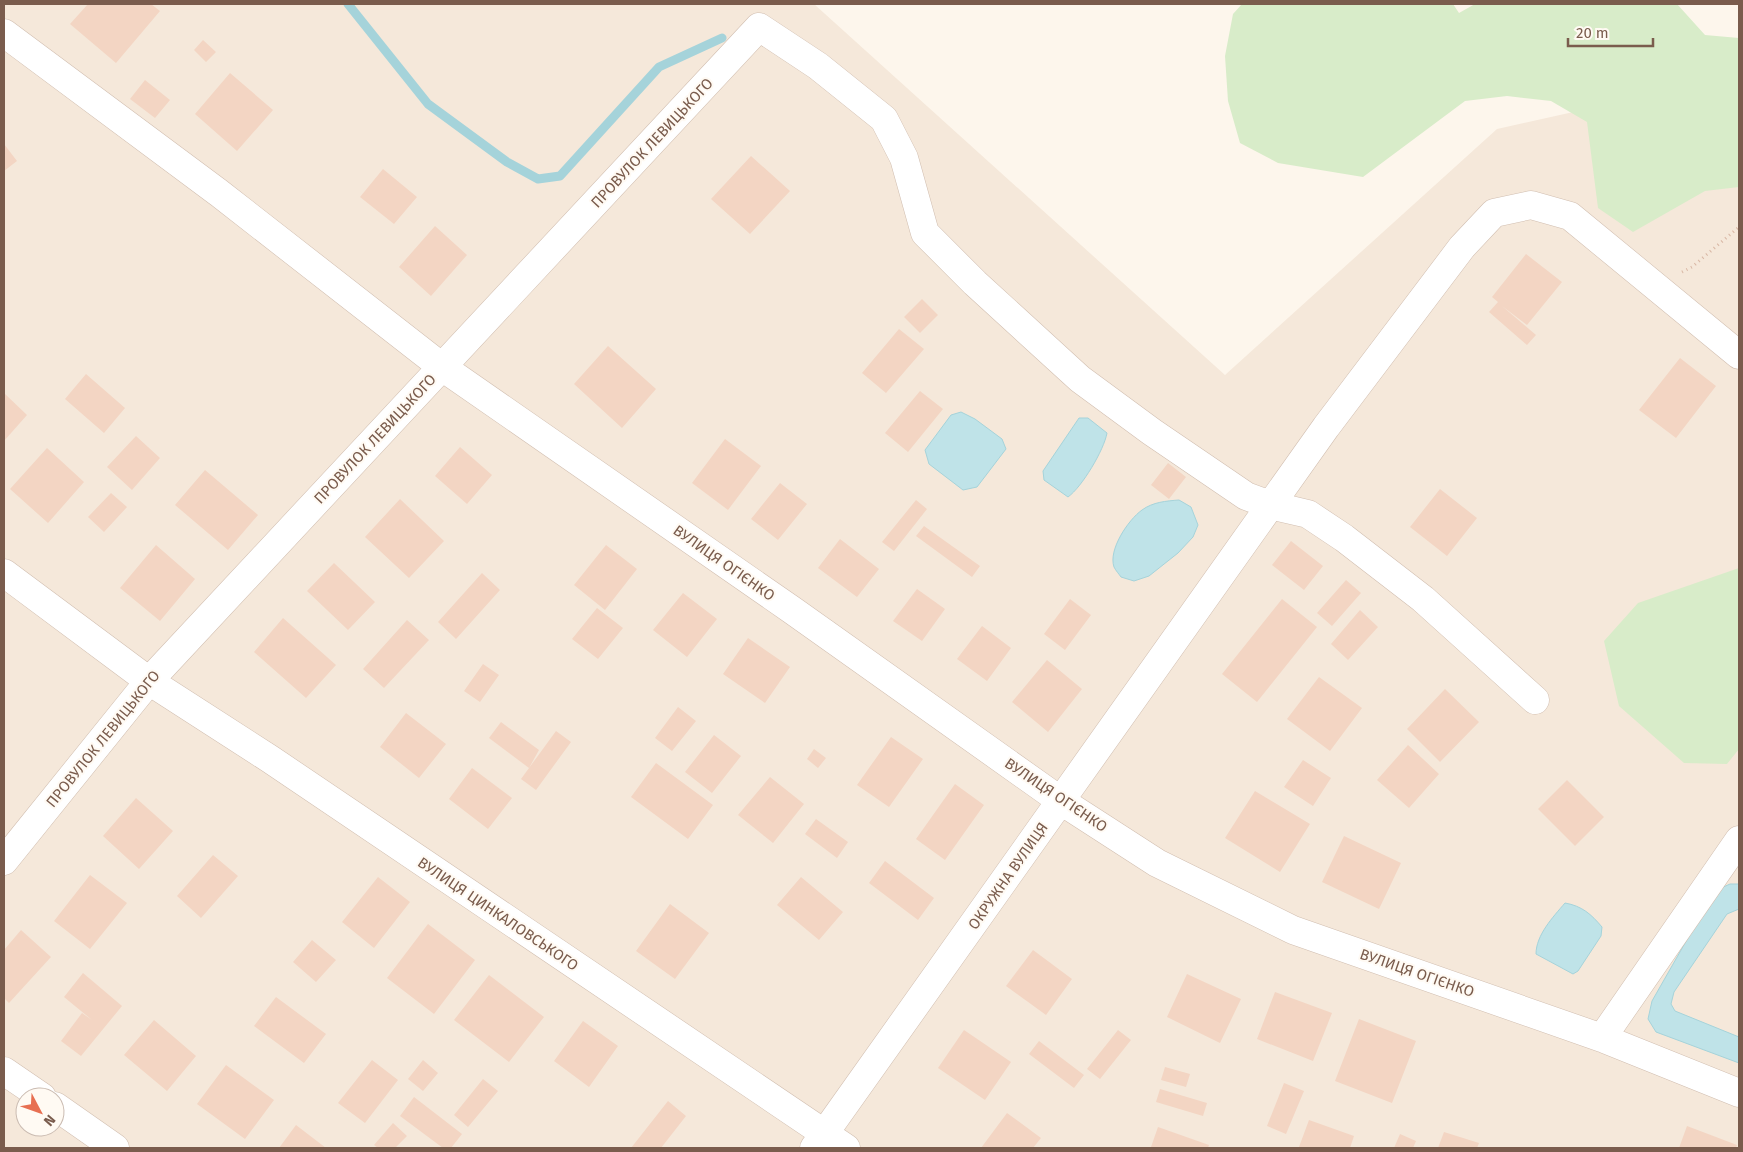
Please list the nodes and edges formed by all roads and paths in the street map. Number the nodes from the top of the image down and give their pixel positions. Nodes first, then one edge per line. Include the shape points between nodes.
1 (4, 33) edge
2 (1739, 227) edge
3 (1655, 286) junction
4 (1739, 355) edge
5 (442, 367) junction
6 (1270, 506) junction
7 (4, 574) edge
8 (148, 681) junction
9 (1535, 700) dead end
10 (1061, 801) junction
11 (1739, 840) edge
12 (4, 861) edge
13 (1602, 1038) junction
14 (4, 1071) edge
15 (27, 1087) edge
16 (1739, 1093) edge
17 (65, 1113) edge
18 (828, 1144) edge
19 (115, 1148) edge

1 - 5 street, ВУЛИЦЯ ОГІЄНКО via 219,193
2 - 3 path via 1692,266
3 - 4 street, ОКРУЖНА ВУЛИЦЯ
3 - 6 street, ОКРУЖНА ВУЛИЦЯ via 1570,216 1531,205 1494,213 1462,247
5 - 6 street, ПРОВУЛОК ЛЕВИЦЬКОГО via 759,27 818,66 884,119 904,158 925,233 975,283 1080,379 1246,496
5 - 8 street, ПРОВУЛОК ЛЕВИЦЬКОГО
5 - 10 street, ВУЛИЦЯ ОГІЄНКО
6 - 9 street via 1308,514 1344,538 1424,599
6 - 10 street, ОКРУЖНА ВУЛИЦЯ
7 - 8 street, ВУЛИЦЯ ЦИНКАЛОВСЬКОГО
8 - 12 street, ПРОВУЛОК ЛЕВИЦЬКОГО
8 - 18 street, ВУЛИЦЯ ЦИНКАЛОВСЬКОГО via 270,759
10 - 13 street, ВУЛИЦЯ ОГІЄНКО via 1157,863 1293,930
10 - 18 street, ОКРУЖНА ВУЛИЦЯ
11 - 13 street
13 - 16 street, ВУЛИЦЯ ОГІЄНКО
14 - 15 street
17 - 19 street

